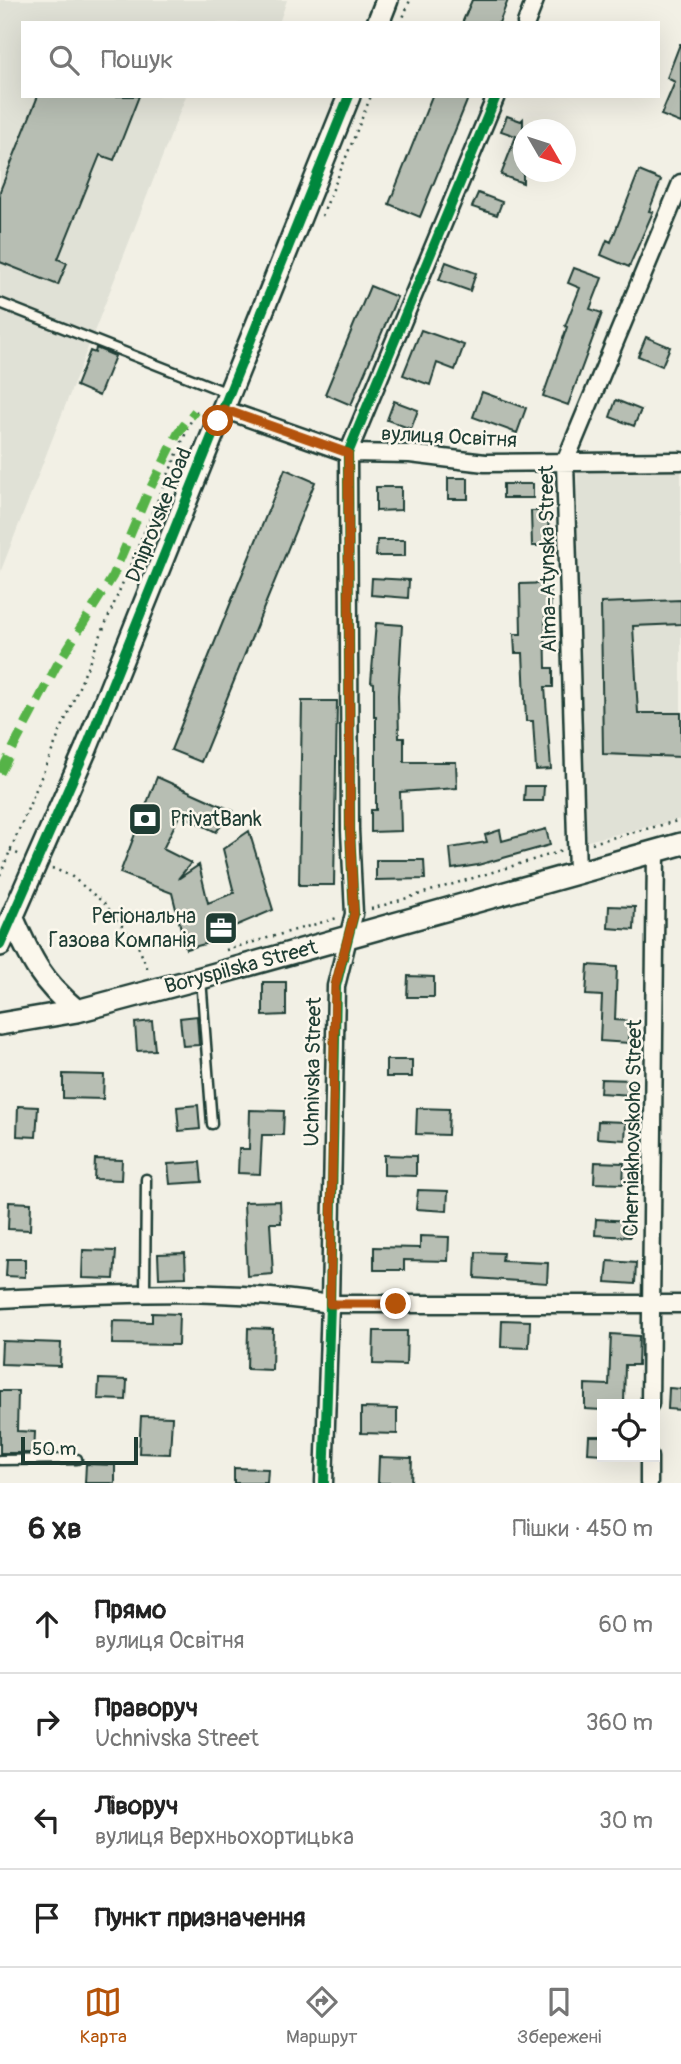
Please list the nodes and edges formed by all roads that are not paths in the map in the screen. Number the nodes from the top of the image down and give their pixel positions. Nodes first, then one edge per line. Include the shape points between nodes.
1 (387, 0) edge
2 (535, 0) edge
3 (379, 21) edge
4 (527, 21) edge
5 (348, 98) edge
6 (495, 98) edge
7 (681, 183) edge
8 (0, 303) edge
9 (223, 408) junction
10 (348, 453) junction
11 (681, 461) edge
12 (565, 462) junction
13 (681, 844) edge
14 (656, 852) junction
15 (577, 872) junction
16 (13, 919) junction
17 (346, 939) junction
18 (0, 945) edge
19 (201, 978) junction
20 (77, 1011) junction
21 (0, 1024) edge
22 (212, 1124) dead end
23 (146, 1179) dead end
24 (145, 1292) junction
25 (0, 1299) edge
26 (330, 1304) junction
27 (681, 1304) edge
28 (651, 1305) junction
29 (650, 1399) edge
30 (77, 1459) dead end
31 (0, 1460) edge
32 (649, 1462) edge
33 (324, 1483) edge
34 (649, 1483) edge

1 - 3 street
2 - 4 street
5 - 9 street, Dniprovske Road
6 - 10 street
7 - 12 street, Alma-Atynska Street
8 - 9 lane
9 - 10 street, вулиця Освітня
9 - 16 street, Dniprovske Road
10 - 12 street, вулиця Освітня via 410,454 485,463
10 - 17 street, Uchnivska Street via 354,914
11 - 12 street, вулиця Освітня
12 - 15 street, Alma-Atynska Street
13 - 14 street, Boryspilska Street
14 - 15 street, Boryspilska Street
14 - 28 street, Cherniakhovskoho Street
15 - 17 street, Boryspilska Street
16 - 18 street, Dniprovske Road
16 - 20 street via 32,963 54,992
17 - 19 street, Boryspilska Street
17 - 26 street, Uchnivska Street via 335,986
19 - 20 street, Boryspilska Street
19 - 22 lane
20 - 21 street, Boryspilska Street
23 - 24 lane
24 - 25 street
24 - 26 street via 292,1298
26 - 28 street
26 - 33 street, Uchnivska Street
27 - 28 street
28 - 29 street, Cherniakhovskoho Street
30 - 31 lane
32 - 34 street

